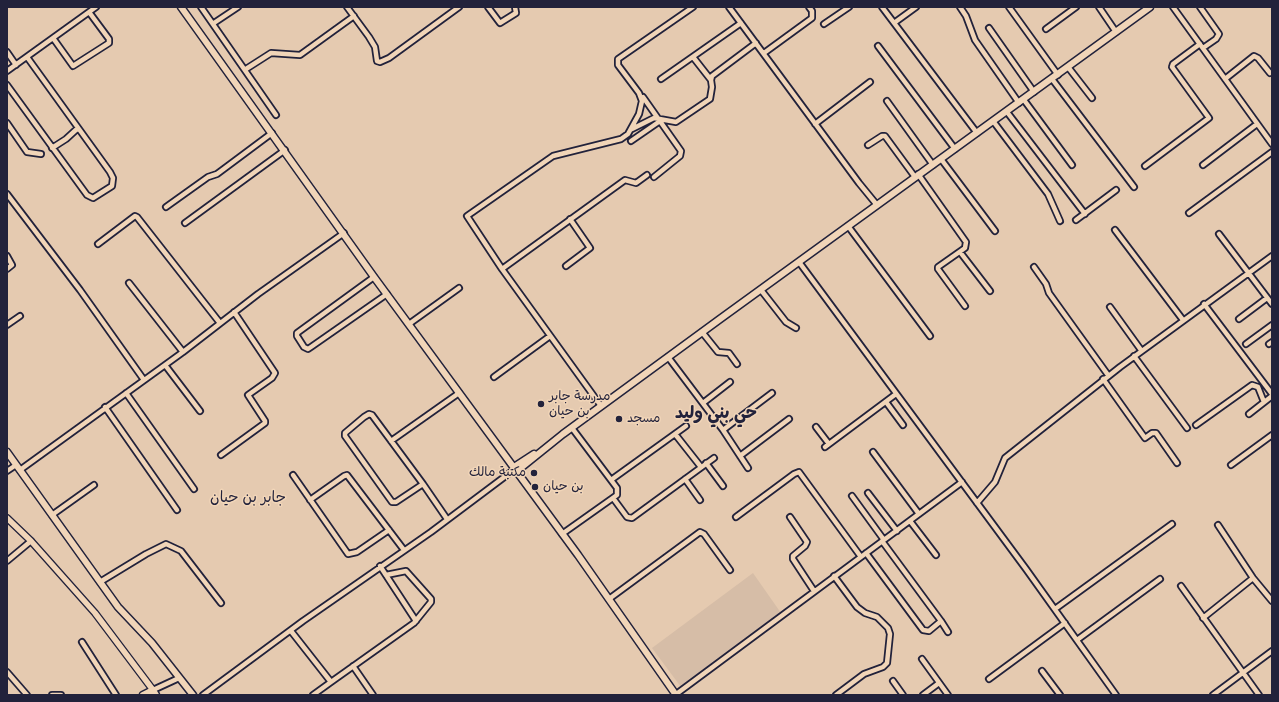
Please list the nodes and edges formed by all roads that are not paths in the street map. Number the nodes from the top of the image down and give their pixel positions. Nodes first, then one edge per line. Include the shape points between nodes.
1 (96, 7) edge
2 (181, 7) edge
3 (201, 7) edge
4 (238, 7) edge
5 (347, 7) edge
6 (459, 7) edge
7 (488, 7) edge
8 (515, 7) edge
9 (693, 7) edge
10 (729, 7) edge
11 (809, 7) edge
12 (849, 7) edge
13 (882, 7) edge
14 (915, 7) edge
15 (960, 7) edge
16 (1009, 7) edge
17 (1066, 7) edge
18 (1076, 7) edge
19 (1099, 7) edge
20 (1150, 7) edge
21 (1173, 7) edge
22 (1200, 7) edge
23 (89, 12) junction
24 (1070, 12) junction
25 (354, 16) junction
26 (214, 23) junction
27 (741, 23) junction
28 (894, 23) junction
29 (824, 24) dead end
30 (988, 28) dead end
31 (1046, 29) dead end
32 (1116, 32) junction
33 (53, 38) junction
34 (756, 43) junction
35 (878, 46) dead end
36 (1201, 46) junction
37 (7, 52) edge
38 (764, 53) junction
39 (27, 57) junction
40 (693, 57) junction
41 (16, 65) junction
42 (1068, 67) junction
43 (246, 69) junction
44 (7, 71) edge
45 (1270, 73) dead end
46 (1058, 74) junction
47 (1052, 79) junction
48 (1225, 79) junction
49 (661, 80) dead end
50 (711, 80) junction
51 (870, 82) dead end
52 (7, 85) edge
53 (1034, 92) junction
54 (639, 93) junction
55 (1092, 98) dead end
56 (886, 101) dead end
57 (1021, 101) junction
58 (1007, 112) junction
59 (276, 115) dead end
60 (659, 119) junction
61 (993, 121) junction
62 (7, 124) edge
63 (815, 124) junction
64 (1257, 124) junction
65 (78, 128) junction
66 (631, 130) junction
67 (272, 133) junction
68 (977, 133) junction
69 (631, 141) dead end
70 (1272, 144) edge
71 (868, 145) dead end
72 (52, 148) junction
73 (955, 149) junction
74 (285, 150) junction
75 (1272, 152) edge
76 (41, 154) dead end
77 (940, 159) junction
78 (933, 165) junction
79 (1072, 165) dead end
80 (1202, 165) dead end
81 (1145, 166) dead end
82 (647, 175) dead end
83 (916, 176) junction
84 (654, 177) dead end
85 (1134, 187) dead end
86 (1116, 190) dead end
87 (7, 194) edge
88 (877, 205) junction
89 (166, 207) dead end
90 (1189, 213) dead end
91 (1085, 214) junction
92 (570, 219) junction
93 (1076, 220) dead end
94 (1060, 221) dead end
95 (185, 223) dead end
96 (848, 226) junction
97 (1115, 230) dead end
98 (995, 231) dead end
99 (344, 233) junction
100 (1219, 234) dead end
101 (98, 244) dead end
102 (960, 252) junction
103 (7, 256) edge
104 (1272, 256) edge
105 (799, 262) junction
106 (566, 266) dead end
107 (1034, 267) dead end
108 (7, 269) edge
109 (502, 269) junction
110 (1248, 272) junction
111 (374, 277) junction
112 (129, 283) dead end
113 (459, 288) dead end
114 (761, 290) junction
115 (990, 291) dead end
116 (387, 294) junction
117 (1267, 298) junction
118 (1204, 304) junction
119 (1272, 304) edge
120 (964, 306) dead end
121 (1110, 307) dead end
122 (234, 312) junction
123 (20, 316) dead end
124 (1239, 319) dead end
125 (1182, 320) junction
126 (220, 323) junction
127 (409, 324) junction
128 (1272, 325) edge
129 (7, 326) edge
130 (796, 328) dead end
131 (702, 332) junction
132 (550, 336) junction
133 (930, 336) dead end
134 (1246, 344) dead end
135 (1141, 350) junction
136 (183, 352) junction
137 (1134, 356) junction
138 (668, 357) junction
139 (737, 364) dead end
140 (165, 365) junction
141 (1108, 375) junction
142 (494, 377) dead end
143 (144, 380) junction
144 (1103, 380) junction
145 (730, 382) dead end
146 (126, 393) junction
147 (459, 393) junction
148 (772, 393) dead end
149 (896, 394) junction
150 (1272, 395) edge
151 (886, 402) junction
152 (1264, 402) junction
153 (703, 403) junction
154 (601, 406) junction
155 (104, 407) junction
156 (200, 411) dead end
157 (1249, 414) dead end
158 (789, 419) dead end
159 (903, 425) dead end
160 (1196, 425) dead end
161 (686, 426) dead end
162 (816, 427) dead end
163 (572, 428) junction
164 (1187, 428) dead end
165 (723, 430) junction
166 (675, 434) junction
167 (1272, 435) edge
168 (391, 441) junction
169 (7, 452) edge
170 (873, 452) dead end
171 (221, 455) dead end
172 (740, 456) junction
173 (714, 458) dead end
174 (525, 462) junction
175 (706, 463) junction
176 (1177, 463) dead end
177 (1231, 465) dead end
178 (18, 467) junction
179 (701, 467) junction
180 (513, 468) junction
181 (748, 468) dead end
182 (7, 471) edge
183 (293, 475) dead end
184 (522, 478) junction
185 (685, 479) junction
186 (611, 480) junction
187 (962, 482) junction
188 (422, 484) junction
189 (94, 485) dead end
190 (724, 486) dead end
191 (194, 489) dead end
192 (868, 493) dead end
193 (852, 496) dead end
194 (613, 498) junction
195 (310, 500) junction
196 (700, 500) dead end
197 (977, 503) junction
198 (177, 510) dead end
199 (919, 514) junction
200 (52, 515) junction
201 (736, 517) dead end
202 (790, 517) dead end
203 (7, 518) edge
204 (448, 519) junction
205 (910, 521) junction
206 (1172, 524) dead end
207 (1218, 525) dead end
208 (389, 530) junction
209 (897, 530) junction
210 (562, 534) junction
211 (883, 540) junction
212 (32, 541) junction
213 (404, 550) junction
214 (866, 553) junction
215 (936, 555) dead end
216 (861, 557) junction
217 (7, 561) edge
218 (380, 566) junction
219 (730, 570) dead end
220 (386, 575) junction
221 (834, 576) junction
222 (1253, 578) junction
223 (1160, 579) dead end
224 (100, 582) junction
225 (1181, 586) dead end
226 (814, 591) junction
227 (609, 599) junction
228 (1272, 601) edge
229 (221, 603) dead end
230 (1055, 610) junction
231 (1203, 618) junction
232 (416, 621) junction
233 (941, 621) junction
234 (1065, 623) junction
235 (291, 631) junction
236 (948, 632) dead end
237 (1077, 640) junction
238 (82, 642) dead end
239 (1272, 651) edge
240 (922, 659) dead end
241 (353, 666) junction
242 (1042, 671) dead end
243 (7, 672) edge
244 (1242, 672) junction
245 (179, 678) junction
246 (989, 679) dead end
247 (893, 681) dead end
248 (332, 682) junction
249 (939, 683) junction
250 (154, 693) edge
251 (28, 695) edge
252 (52, 695) edge
253 (61, 695) edge
254 (116, 695) edge
255 (143, 695) edge
256 (193, 695) edge
257 (203, 695) edge
258 (313, 695) edge
259 (373, 695) edge
260 (676, 695) edge
261 (836, 695) edge
262 (903, 695) edge
263 (923, 695) edge
264 (948, 695) edge
265 (1060, 695) edge
266 (1116, 695) edge
267 (1213, 695) edge
268 (1259, 695) edge

1 - 23 street
2 - 67 main road
3 - 26 street
4 - 26 street
5 - 25 street
6 - 25 street via 380,62 377,61 372,42
7 - 8 street via 500,23 516,13
9 - 54 street via 618,59 618,65
10 - 27 street
11 - 38 street via 812,10 812,18
12 - 29 street
13 - 28 street
14 - 28 street
15 - 57 street via 975,40
16 - 46 street
17 - 24 street
18 - 24 street
19 - 32 street
20 - 32 main road
21 - 36 street
22 - 36 street via 1219,34 1216,39
23 - 33 street
23 - 33 street via 109,43 74,66
24 - 31 street
25 - 43 street via 300,55 271,53
26 - 43 street
27 - 34 street
27 - 40 street
28 - 68 street
30 - 53 street
32 - 42 main road
33 - 39 street
34 - 38 street
34 - 50 street
35 - 73 street
36 - 48 street
36 - 81 street via 1172,66 1209,118
37 - 41 street
38 - 63 street
39 - 41 street
39 - 65 street
40 - 49 street
40 - 50 street
41 - 44 street
42 - 46 main road
42 - 55 street
43 - 59 street
45 - 48 street via 1254,56
46 - 47 main road
47 - 53 main road
47 - 85 street
48 - 64 street
50 - 60 street via 710,99 681,120 671,122
51 - 63 street
52 - 72 street
53 - 57 main road
54 - 60 street
54 - 66 street via 642,106
56 - 78 street
57 - 58 main road
57 - 79 street
58 - 61 main road
58 - 91 street
60 - 66 street via 650,119
60 - 69 street
60 - 84 street via 681,151 680,156
61 - 68 main road
61 - 94 street via 1048,194
62 - 76 street via 27,152
63 - 88 street
64 - 70 street
64 - 80 street
65 - 72 street
65 - 72 street via 111,175 113,184 110,188 93,198 89,197
66 - 109 street via 621,139 553,156 468,213 466,217
67 - 74 main road
67 - 89 street via 217,174 208,177
68 - 73 main road
71 - 83 street via 885,136
73 - 77 main road
74 - 95 street
74 - 99 main road
75 - 90 street
77 - 78 main road
77 - 98 street
78 - 83 main road
82 - 92 street via 636,183 625,180
83 - 88 main road
83 - 102 street via 964,237 966,246
86 - 91 street
87 - 143 street
88 - 96 main road
91 - 93 street
92 - 106 street via 590,248
92 - 109 street
96 - 105 main road
96 - 133 street
97 - 125 street
99 - 111 main road
99 - 122 street
100 - 110 street
101 - 126 street via 137,217
102 - 115 street
102 - 120 street via 938,269
103 - 108 street via 12,265
104 - 110 street
105 - 114 main road
105 - 149 street
107 - 141 street via 1049,293
109 - 132 street
110 - 117 street
110 - 118 street
111 - 116 main road
111 - 116 street via 297,333 296,336 304,347 308,349
112 - 136 street
113 - 127 street
114 - 130 street via 786,322
114 - 131 main road
116 - 127 main road
117 - 119 street
117 - 124 street
118 - 125 street
118 - 150 street
121 - 135 street
122 - 126 street
122 - 171 street via 275,373 248,395 265,423
123 - 129 street
125 - 135 street
126 - 136 street
127 - 147 main road
128 - 134 street
131 - 138 main road
131 - 139 street via 718,352 729,353
132 - 142 street
132 - 154 street
135 - 137 street
136 - 140 street
137 - 141 street
137 - 164 street
138 - 153 street
138 - 154 main road
140 - 143 street
140 - 156 street
141 - 144 street
143 - 146 street
144 - 176 street via 1145,438 1156,433
144 - 197 street via 1005,458 995,482
145 - 153 street
146 - 155 street
146 - 191 street
147 - 168 street
147 - 180 main road
148 - 165 street
149 - 151 street
149 - 187 street
150 - 152 street
151 - 159 street
151 - 162 street via 827,445
152 - 157 street
152 - 160 street via 1258,387 1252,385
153 - 165 street
154 - 163 main road
155 - 178 street
155 - 198 street
158 - 172 street
161 - 166 street
163 - 174 main road
163 - 186 street
165 - 172 street
166 - 179 street
166 - 186 street
167 - 177 street
168 - 188 street
168 - 188 street via 369,414 344,434 392,502 396,502
169 - 178 main road
170 - 199 street
172 - 181 street
173 - 175 street
174 - 180 main road
174 - 180 main road
174 - 184 main road
175 - 179 street
175 - 190 street
178 - 182 street
178 - 200 main road
179 - 185 street
180 - 184 main road
180 - 204 street
183 - 195 street
184 - 210 main road
185 - 194 street via 632,518 627,517
185 - 196 street
186 - 194 street via 617,488 617,495
187 - 197 street
187 - 199 street
188 - 204 street
189 - 200 street
192 - 209 street
193 - 211 street
194 - 210 street
195 - 208 street via 347,476
195 - 208 street via 348,554 357,552
197 - 230 street
199 - 205 street
200 - 224 main road
201 - 216 street via 799,472
202 - 226 street via 807,542 793,556 794,560
203 - 212 street
204 - 213 street
205 - 209 street
205 - 215 street
206 - 230 street
207 - 222 street
208 - 213 street
209 - 211 street
210 - 227 main road
211 - 214 street
211 - 233 street
212 - 217 street
212 - 250 street via 96,613
213 - 218 street
214 - 216 street
214 - 233 street via 923,630 929,631
216 - 221 street
218 - 220 street
218 - 235 street
219 - 227 street via 700,532
220 - 232 street
220 - 232 street via 406,571 430,599 428,607
221 - 226 street
221 - 261 street via 857,607 877,617 888,628 890,634 887,663 864,674
222 - 228 street
222 - 231 street
223 - 237 street
224 - 229 street via 166,544 182,551
224 - 245 main road via 122,613 152,643
225 - 231 street
226 - 260 street
227 - 260 main road
230 - 234 street
231 - 244 street
232 - 241 street
233 - 236 street
234 - 237 street
234 - 246 street
235 - 248 street
235 - 257 street
237 - 266 street
238 - 254 street
239 - 244 street
240 - 249 street
241 - 248 street
241 - 259 street
242 - 265 street
243 - 251 street
244 - 267 street
244 - 268 street
245 - 250 street
245 - 256 main road
247 - 262 street
248 - 258 street
249 - 263 street
249 - 264 street
250 - 255 main road
252 - 253 street

